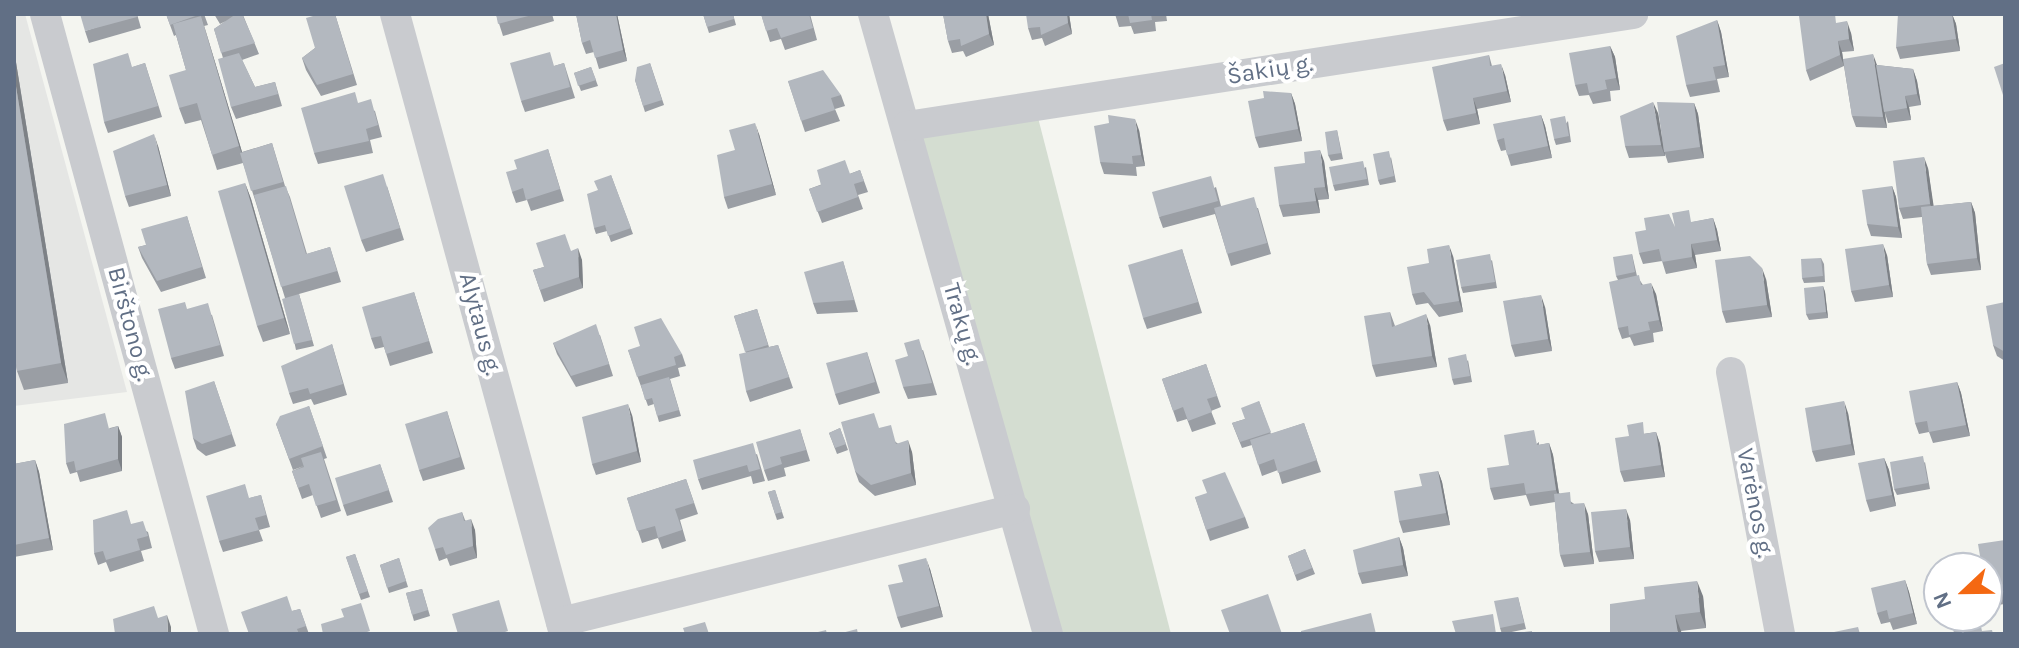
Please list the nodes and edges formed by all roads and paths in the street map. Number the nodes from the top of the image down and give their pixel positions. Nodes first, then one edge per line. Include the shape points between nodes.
1 (45, 14) edge
2 (395, 14) edge
3 (873, 14) edge
4 (1633, 14) edge
5 (907, 126) junction
6 (1731, 372) dead end
7 (1015, 509) junction
8 (563, 628) edge
9 (214, 634) edge
10 (1048, 634) edge
11 (1780, 634) edge

1 - 9 street, Birštono g.
2 - 8 street, Alytaus g.
3 - 5 street, Trakų g.
4 - 5 street, Šakių g.
5 - 7 street, Trakų g.
6 - 11 street, Varėnos g.
7 - 8 street
7 - 10 street, Trakų g.

